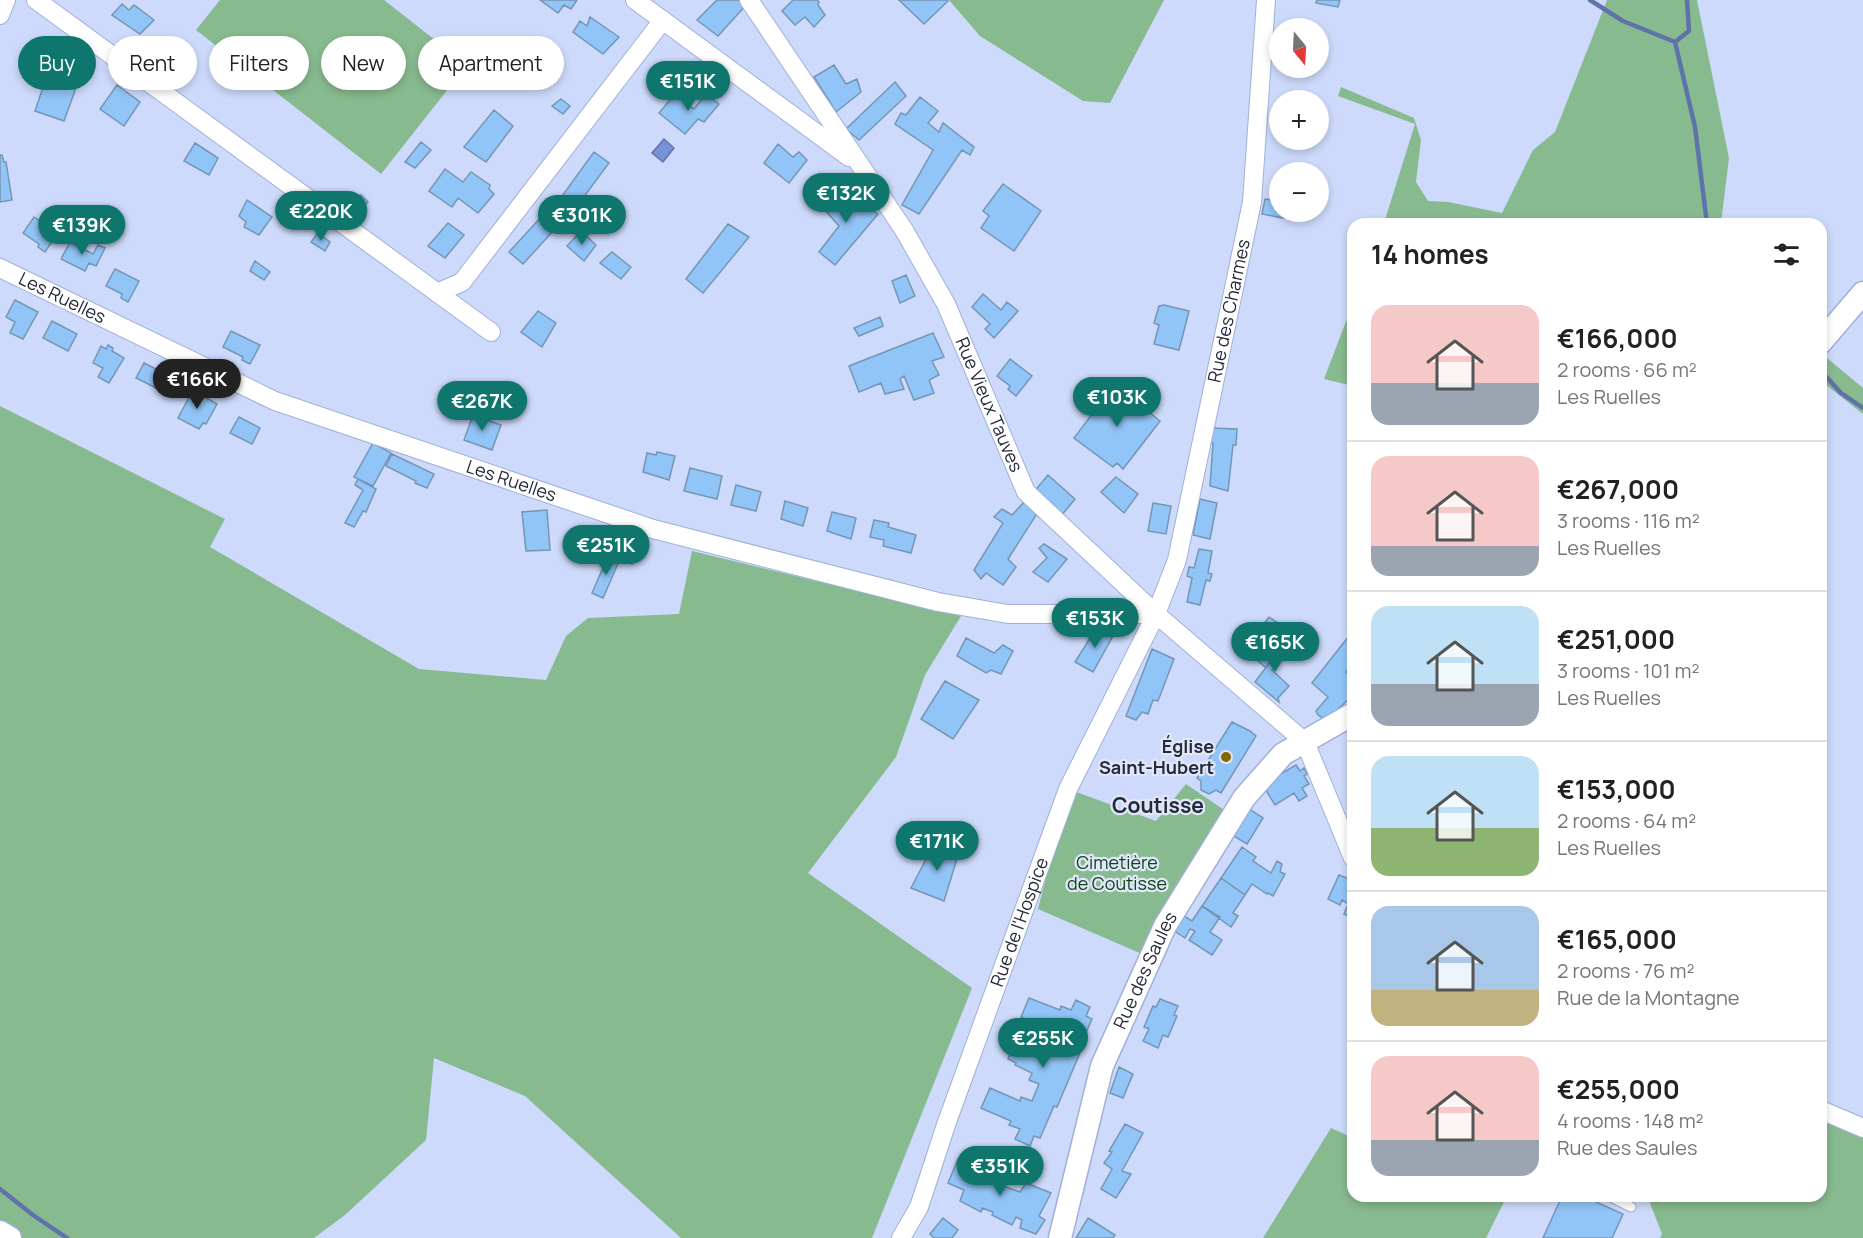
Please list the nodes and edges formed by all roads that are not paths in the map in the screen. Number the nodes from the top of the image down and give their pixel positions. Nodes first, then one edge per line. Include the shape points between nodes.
1 (6, 0) edge
2 (36, 0) edge
3 (635, 0) edge
4 (749, 0) edge
5 (1266, 0) edge
6 (0, 15) edge
7 (663, 20) junction
8 (861, 166) junction
9 (0, 268) edge
10 (437, 293) junction
11 (1863, 293) edge
12 (491, 332) dead end
13 (1827, 335) edge
14 (1156, 614) junction
15 (1347, 718) edge
16 (1305, 742) junction
17 (1347, 844) edge
18 (1827, 1113) edge
19 (1863, 1128) edge
20 (1621, 1202) edge
21 (1631, 1207) dead end
22 (0, 1232) edge
23 (10, 1238) edge
24 (901, 1238) edge
25 (1060, 1238) edge

1 - 6 street
2 - 10 street
3 - 7 street, Rue Vieux Tauves
4 - 8 street, Rue Vieux Tauves
5 - 14 street, Rue des Charmes via 1252,202 1177,560
7 - 8 street, Rue Vieux Tauves
7 - 10 street via 462,282
8 - 14 street, Rue Vieux Tauves via 904,230 946,304 1026,492
9 - 14 street, Les Ruelles via 275,400 653,529 938,602 1008,614
10 - 12 street
11 - 13 street
14 - 16 street, Rue Vieux Tauves
14 - 24 street, Rue de l'Hospice via 1068,789 919,1207
15 - 16 street, Rue des Saules
16 - 17 street
16 - 25 street, Rue des Saules via 1283,754 1244,798 1165,926 1102,1066
18 - 19 street
20 - 21 lane
22 - 23 street

